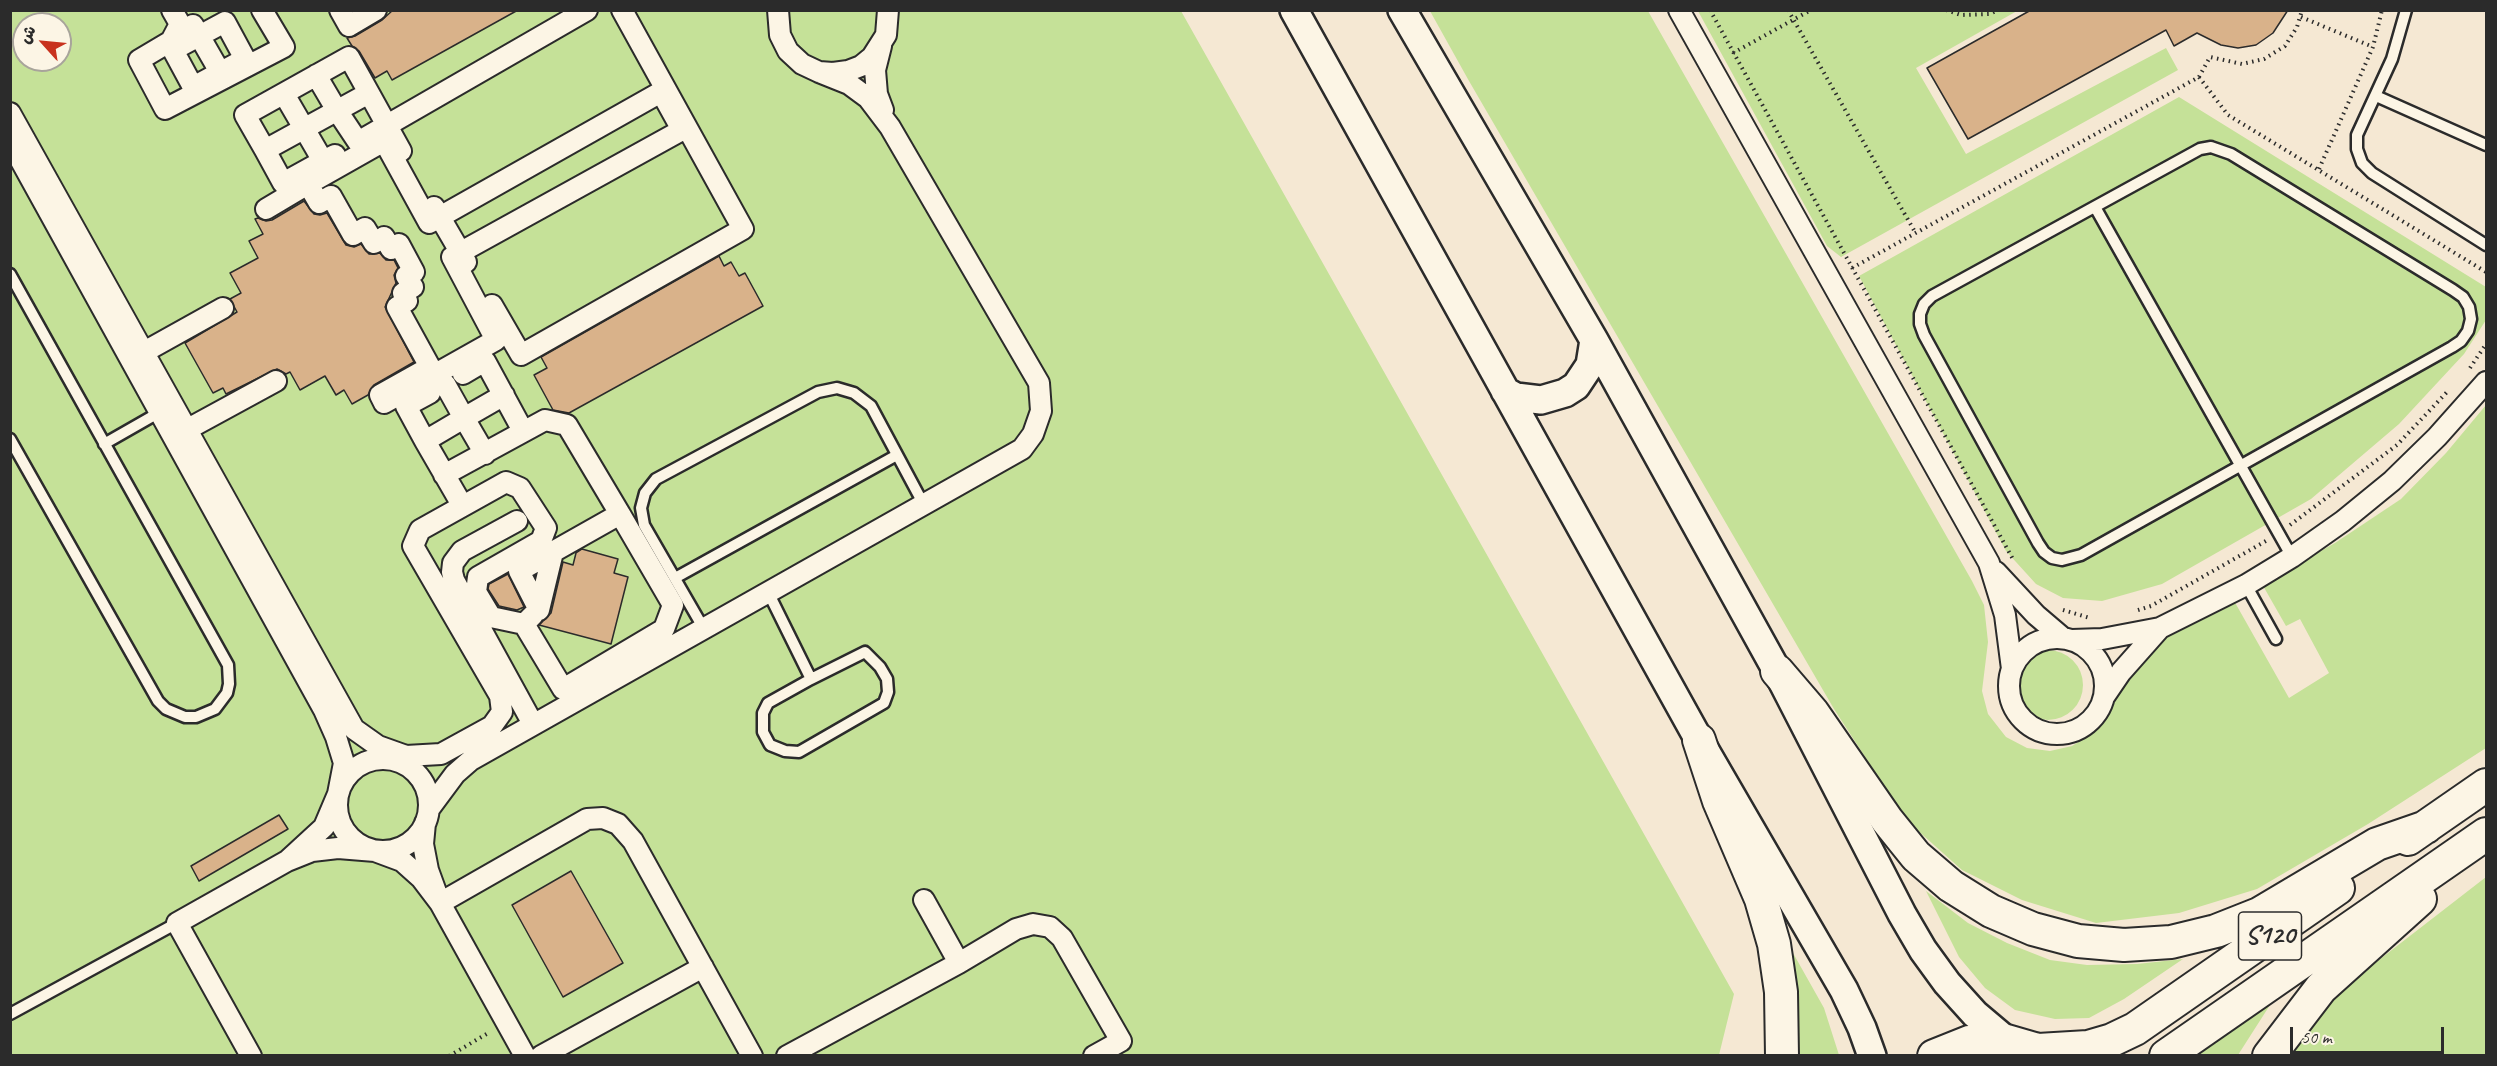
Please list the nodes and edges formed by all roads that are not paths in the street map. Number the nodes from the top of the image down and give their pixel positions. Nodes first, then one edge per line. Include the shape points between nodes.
1 (172, 10) edge
2 (185, 10) edge
3 (262, 10) edge
4 (340, 10) edge
5 (376, 10) edge
6 (587, 10) edge
7 (622, 10) edge
8 (778, 10) edge
9 (888, 10) edge
10 (897, 10) edge
11 (1294, 10) edge
12 (1402, 10) edge
13 (1679, 10) edge
14 (2406, 10) edge
15 (199, 35) junction
16 (883, 40) junction
17 (220, 72) junction
18 (819, 72) junction
19 (316, 75) junction
20 (369, 93) junction
21 (284, 94) junction
22 (2376, 96) junction
23 (336, 109) junction
24 (10, 113) edge
25 (386, 126) junction
26 (303, 127) junction
27 (890, 127) junction
28 (10, 141) edge
29 (358, 142) junction
30 (2487, 145) edge
31 (265, 150) junction
32 (323, 161) junction
33 (308, 184) junction
34 (2095, 207) junction
35 (266, 209) dead end
36 (440, 217) junction
37 (2487, 245) edge
38 (461, 252) junction
39 (10, 274) edge
40 (223, 308) dead end
41 (1594, 340) junction
42 (144, 352) junction
43 (276, 381) dead end
44 (2487, 382) edge
45 (445, 384) junction
46 (1505, 391) junction
47 (504, 395) junction
48 (160, 412) junction
49 (464, 418) junction
50 (186, 430) junction
51 (524, 431) junction
52 (10, 439) edge
53 (425, 441) junction
54 (104, 444) junction
55 (485, 454) junction
56 (897, 455) junction
57 (2241, 465) junction
58 (444, 475) junction
59 (462, 505) junction
60 (924, 505) junction
61 (620, 514) junction
62 (518, 521) dead end
63 (552, 552) junction
64 (2292, 558) junction
65 (1989, 563) junction
66 (675, 578) junction
67 (2246, 585) junction
68 (768, 592) junction
69 (539, 610) junction
70 (524, 624) junction
71 (2160, 628) junction
72 (704, 629) junction
73 (2068, 639) junction
74 (2276, 639) dead end
75 (2012, 669) junction
76 (1777, 670) junction
77 (811, 679) junction
78 (2104, 697) junction
79 (324, 710) junction
80 (533, 724) junction
81 (1699, 740) junction
82 (471, 760) junction
83 (394, 761) junction
84 (2487, 785) edge
85 (338, 794) junction
86 (427, 816) junction
87 (2426, 827) junction
88 (2487, 834) edge
89 (375, 851) junction
90 (2456, 855) junction
91 (287, 861) junction
92 (924, 900) dead end
93 (440, 903) junction
94 (177, 923) junction
95 (959, 963) junction
96 (703, 967) junction
97 (10, 1014) edge
98 (2007, 1041) junction
99 (1126, 1048) edge
100 (2042, 1053) edge
101 (251, 1056) edge
102 (525, 1056) edge
103 (541, 1056) edge
104 (752, 1056) edge
105 (787, 1056) edge
106 (1094, 1056) edge
107 (1782, 1056) edge
108 (1872, 1056) edge
109 (1934, 1056) edge
110 (2166, 1056) edge
111 (2269, 1056) edge

1 - 3 street via 180,24 171,42 139,60 165,109 284,47
2 - 15 street
4 - 5 street via 349,26
6 - 25 street
7 - 38 street via 743,229 521,355
8 - 18 street via 780,35 788,51
9 - 16 street
10 - 16 street
11 - 46 street
12 - 41 street
13 - 65 street
14 - 22 lane
15 - 17 street
15 - 17 street via 225,22 244,59
15 - 17 street via 173,50 193,87
16 - 18 street via 872,57 854,69
16 - 27 street via 875,70 877,94
18 - 27 street via 849,84 868,98
19 - 20 street via 349,57
19 - 21 street
19 - 23 street
20 - 23 street
20 - 25 street
21 - 26 street
21 - 31 street via 245,115
22 - 30 lane
22 - 37 lane via 2357,135 2362,163
23 - 26 street
23 - 29 street
24 - 42 street
25 - 29 street
25 - 36 street
26 - 31 street
26 - 32 street
27 - 60 street via 1039,383 1040,393 1041,411 1033,434 1022,449
28 - 48 street
29 - 32 street
31 - 32 street via 283,183
33 - 35 street
33 - 36 street via 384,141 429,223
33 - 38 street via 319,203 331,196 352,235 365,228 374,243 384,237 390,249 399,244 414,272 406,276 413,287 403,293 407,301 397,307 430,366 380,395 384,403 496,340 452,257
34 - 57 lane
34 - 57 lane via 1932,296 1920,314 1924,335 2038,543 2052,558 2072,559
34 - 57 lane via 2200,149 2221,149 2463,297 2471,319 2461,341
36 - 38 street
36 - 38 street via 661,92 682,130
39 - 54 lane
40 - 42 street
41 - 46 street via 1584,376 1565,393 1535,400
41 - 76 street
42 - 50 street
43 - 50 street
44 - 64 street via 2392,481
45 - 47 street via 485,361
45 - 49 street
45 - 53 street via 406,406
46 - 81 street
47 - 49 street
47 - 51 street
48 - 54 lane
48 - 79 street
49 - 53 street
49 - 55 street
50 - 59 street via 354,729 378,746 406,756 441,754 492,726 502,712 500,696 413,546 420,530
51 - 55 street
51 - 61 street via 545,420 567,425
52 - 54 lane via 158,701 186,717 207,714 227,693 228,664
53 - 58 street
55 - 58 street
56 - 60 lane
56 - 66 lane
56 - 66 lane via 871,406 854,393 837,388 818,392 656,479 645,493 641,508 644,525
57 - 64 lane
58 - 59 street
59 - 70 street via 506,482 520,488 546,528 542,541 478,577 476,592 491,617
60 - 68 street
61 - 63 street
61 - 70 street via 673,605 664,628 563,689
62 - 80 street via 462,551 452,572
63 - 69 street
63 - 69 street via 519,571
64 - 67 street
65 - 73 street via 2036,615
65 - 75 street via 2005,615
66 - 72 lane
67 - 71 street
67 - 74 lane
68 - 72 street
68 - 77 lane
69 - 70 street
71 - 73 street via 2102,639
71 - 78 street
72 - 80 street
73 - 75 street via 2044,640 2027,648
73 - 78 street via 2088,648 2099,662 2105,679
75 - 78 street via 2009,686 2013,703 2035,729 2069,733 2097,713
76 - 87 main road via 1813,713 1916,856 1951,886 1990,911 2033,930 2124,945 2171,942 2216,931 2259,914 2377,844
76 - 98 street via 1923,950 1968,1006
77 - 77 lane via 768,703 763,713 763,732 771,745 799,752 884,703 888,692 880,667 865,652
79 - 83 street via 360,747
79 - 85 street via 344,763
80 - 82 street
81 - 107 main road via 1719,801 1761,899 1774,944 1781,992
81 - 108 street via 1844,990
82 - 83 street via 424,767
82 - 86 street via 448,783
83 - 85 street via 368,762 351,772
83 - 86 street via 413,771 423,782 428,795
84 - 87 main road, S120
85 - 89 street via 337,809 349,837
85 - 91 street via 324,827
86 - 89 street via 417,836 405,846
86 - 93 street via 423,844
87 - 100 main road, S120 via 2135,1029 2088,1047
88 - 90 main road, S120
89 - 91 street via 338,848 312,851
89 - 93 street via 402,861
90 - 110 main road, S120
90 - 111 main road via 2425,894 2321,988
91 - 94 street
92 - 95 street
93 - 96 street via 587,819 603,818 618,824 633,841
93 - 102 street
94 - 97 lane
94 - 101 street
95 - 99 street via 1016,929 1033,924 1050,927 1062,938
95 - 105 street
96 - 103 street
96 - 104 street
98 - 100 main road
98 - 109 main road via 1969,1042
99 - 106 street

